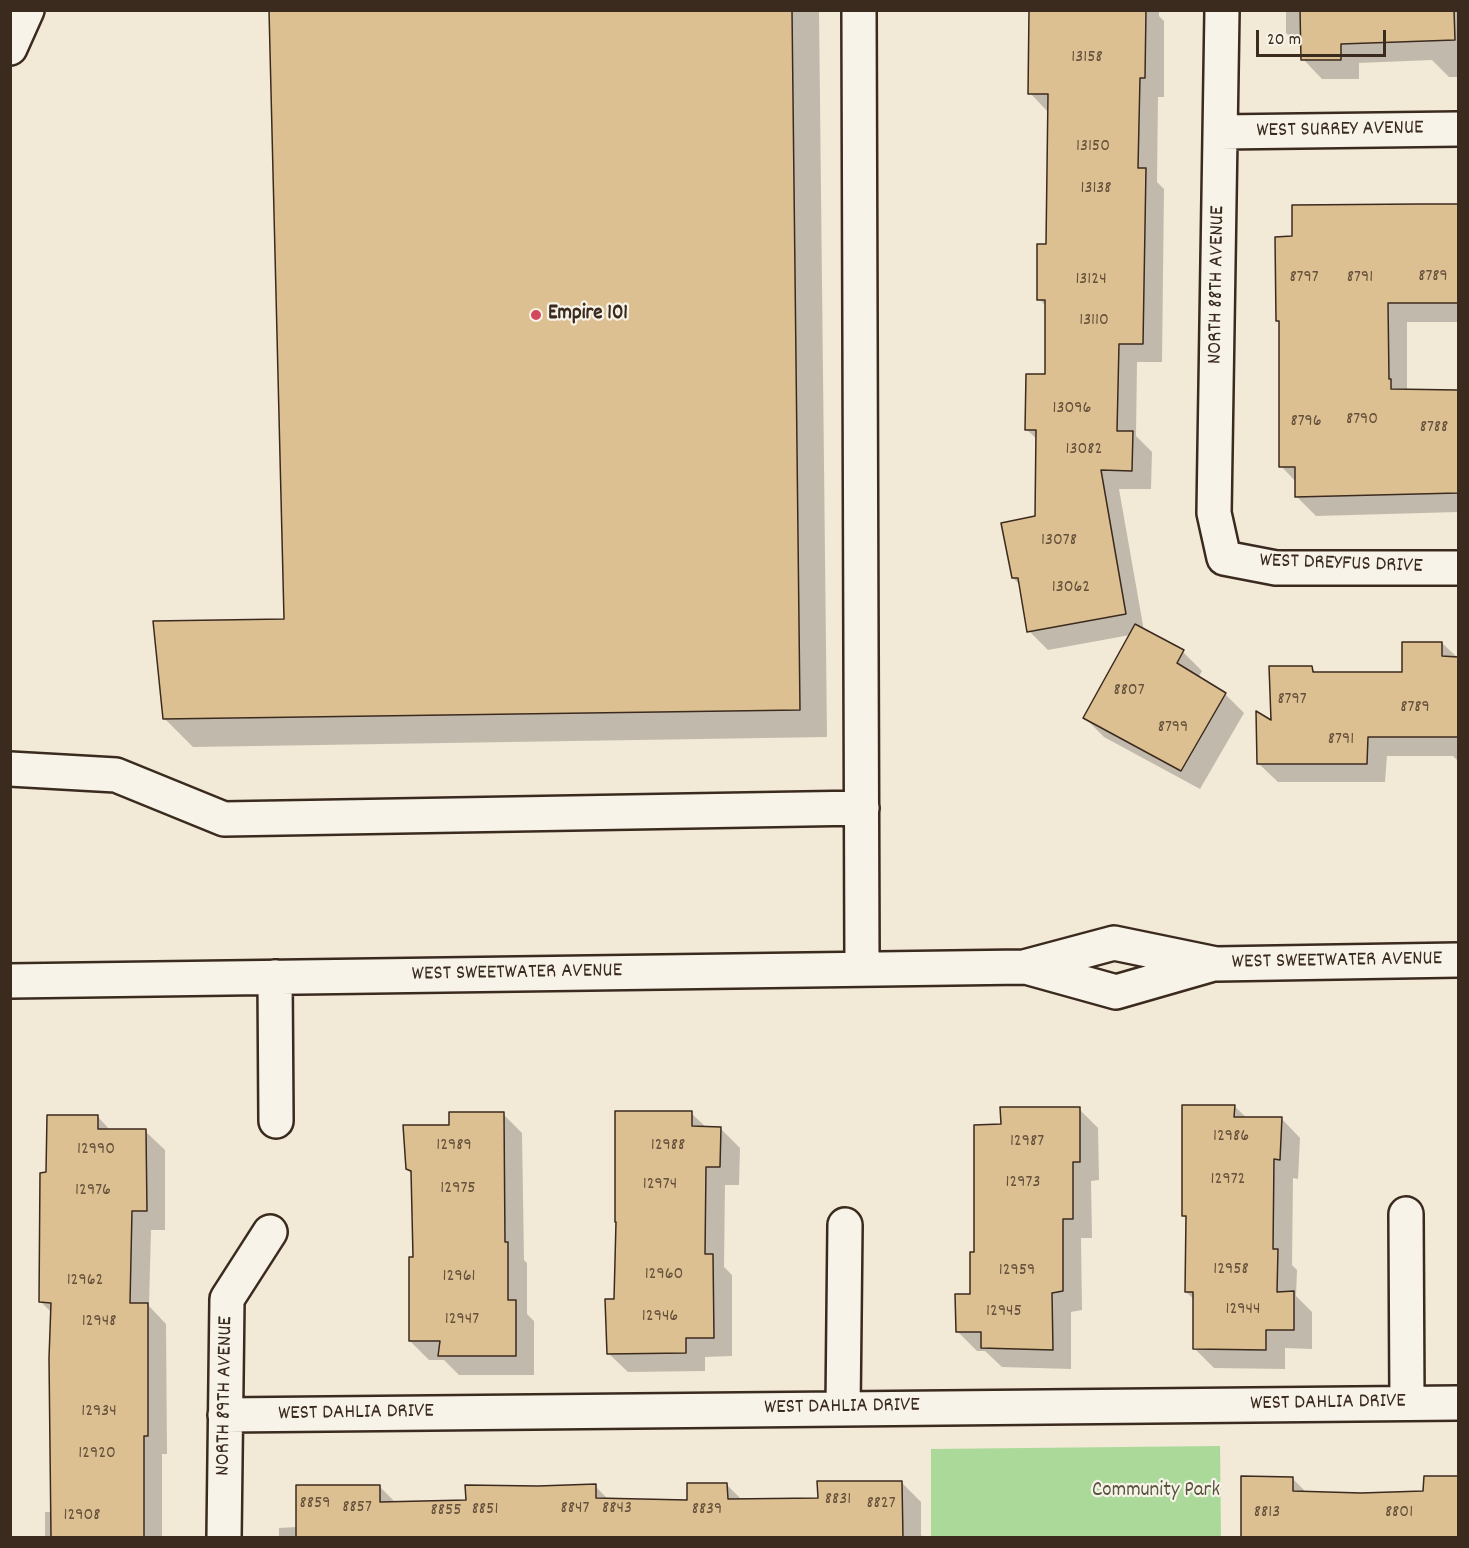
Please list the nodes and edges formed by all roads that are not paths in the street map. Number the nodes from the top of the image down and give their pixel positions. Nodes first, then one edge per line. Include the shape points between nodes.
1 (27, 10) edge
2 (859, 10) edge
3 (1222, 10) edge
4 (10, 48) edge
5 (1458, 129) edge
6 (1221, 132) junction
7 (1224, 558) joint
8 (1458, 568) edge
9 (10, 769) edge
10 (862, 808) junction
11 (1458, 960) edge
12 (1216, 964) junction
13 (1024, 967) junction
14 (862, 969) junction
15 (275, 977) junction
16 (10, 981) edge
17 (276, 1121) dead end
18 (1406, 1214) dead end
19 (845, 1225) dead end
20 (270, 1232) dead end
21 (1407, 1403) junction
22 (1458, 1403) edge
23 (843, 1408) junction
24 (225, 1415) junction
25 (224, 1538) edge

1 - 4 street
2 - 10 street
3 - 6 street, NORTH 88TH AVENUE
5 - 6 street, WEST SURREY AVENUE
6 - 7 street, NORTH 88TH AVENUE via 1214,513
7 - 8 street, WEST DREYFUS DRIVE via 1276,568
9 - 10 street via 116,775 224,819
10 - 14 street
11 - 12 street, WEST SWEETWATER AVENUE
12 - 13 street, WEST SWEETWATER AVENUE via 1114,943
12 - 13 street, WEST SWEETWATER AVENUE via 1116,992
13 - 14 street, WEST SWEETWATER AVENUE
14 - 15 street, WEST SWEETWATER AVENUE
15 - 16 street, WEST SWEETWATER AVENUE
15 - 17 street
18 - 21 street
19 - 23 street
20 - 24 street, NORTH 89TH AVENUE via 227,1299
21 - 22 street, WEST DAHLIA DRIVE
21 - 23 street, WEST DAHLIA DRIVE
23 - 24 street, WEST DAHLIA DRIVE
24 - 25 street, NORTH 89TH AVENUE

